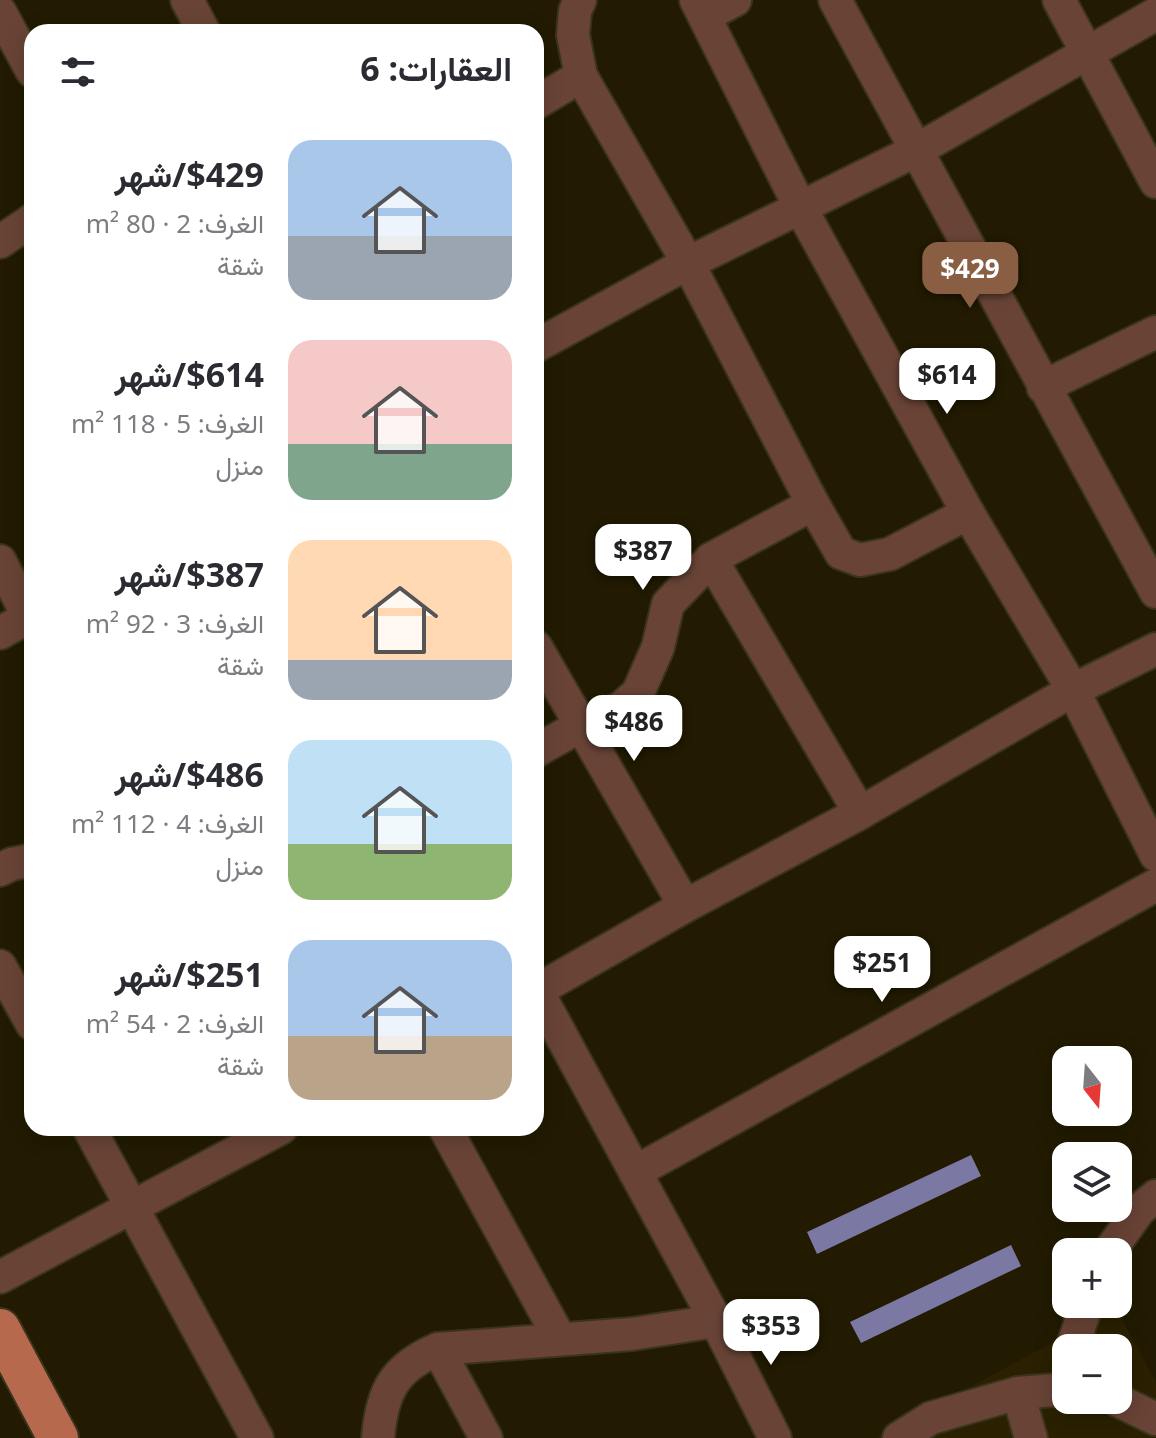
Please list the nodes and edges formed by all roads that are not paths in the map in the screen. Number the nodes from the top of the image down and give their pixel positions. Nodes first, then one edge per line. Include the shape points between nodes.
1 (187, 0) edge
2 (580, 0) edge
3 (735, 0) edge
4 (835, 0) edge
5 (1059, 0) edge
6 (700, 8) edge
7 (0, 12) edge
8 (1156, 14) edge
9 (200, 24) edge
10 (1088, 52) junction
11 (24, 56) edge
12 (581, 76) junction
13 (544, 98) edge
14 (915, 151) junction
15 (1156, 182) edge
16 (800, 207) junction
17 (24, 226) edge
18 (0, 242) edge
19 (688, 263) junction
20 (1156, 332) edge
21 (544, 342) edge
22 (1043, 387) junction
23 (813, 504) junction
24 (968, 513) junction
25 (711, 559) junction
26 (0, 561) edge
27 (1156, 592) edge
28 (24, 606) edge
29 (24, 622) edge
30 (0, 633) edge
31 (1156, 649) edge
32 (544, 661) edge
33 (1073, 690) junction
34 (580, 726) junction
35 (544, 746) edge
36 (860, 813) junction
37 (1156, 855) edge
38 (24, 862) edge
39 (0, 870) edge
40 (1156, 885) edge
41 (685, 906) junction
42 (0, 966) edge
43 (544, 985) edge
44 (544, 1005) edge
45 (24, 1010) edge
46 (93, 1136) edge
47 (265, 1136) edge
48 (449, 1136) edge
49 (635, 1172) junction
50 (1156, 1196) edge
51 (131, 1205) junction
52 (1119, 1238) edge
53 (0, 1277) edge
54 (716, 1321) junction
55 (0, 1329) edge
56 (560, 1339) junction
57 (438, 1349) junction
58 (1052, 1388) edge
59 (1018, 1393) junction
60 (1132, 1407) edge
61 (1156, 1419) edge
62 (58, 1438) edge
63 (257, 1438) edge
64 (378, 1438) edge
65 (486, 1438) edge
66 (775, 1438) edge
67 (899, 1438) edge
68 (1031, 1438) edge

1 - 9 street
2 - 12 street via 573,35
3 - 6 street
4 - 14 street
5 - 10 street
6 - 16 street
7 - 11 street
8 - 10 street
10 - 14 street
10 - 15 street
12 - 13 street
12 - 19 street
14 - 16 street
14 - 22 street
16 - 19 street
16 - 24 street
17 - 18 street
19 - 21 street
19 - 23 street
20 - 22 street
22 - 27 street
23 - 24 street via 841,553 860,560 890,554
23 - 25 street
24 - 33 street
25 - 34 street via 668,604 658,647 638,693 621,708
25 - 36 street
26 - 28 street
29 - 30 street
31 - 33 street
32 - 34 street
33 - 36 street
33 - 37 street
34 - 35 street
34 - 41 street
36 - 41 street
38 - 39 street
40 - 49 street
41 - 43 street
42 - 45 street
44 - 49 street
46 - 51 street
47 - 51 street
48 - 56 street
49 - 54 street
50 - 52 street
51 - 53 street
51 - 63 street
54 - 56 street
54 - 66 street
55 - 62 main road
56 - 57 street
57 - 64 street via 415,1359 394,1378 380,1407
57 - 65 street
58 - 59 street
59 - 67 street via 931,1418
59 - 68 street
60 - 61 street

